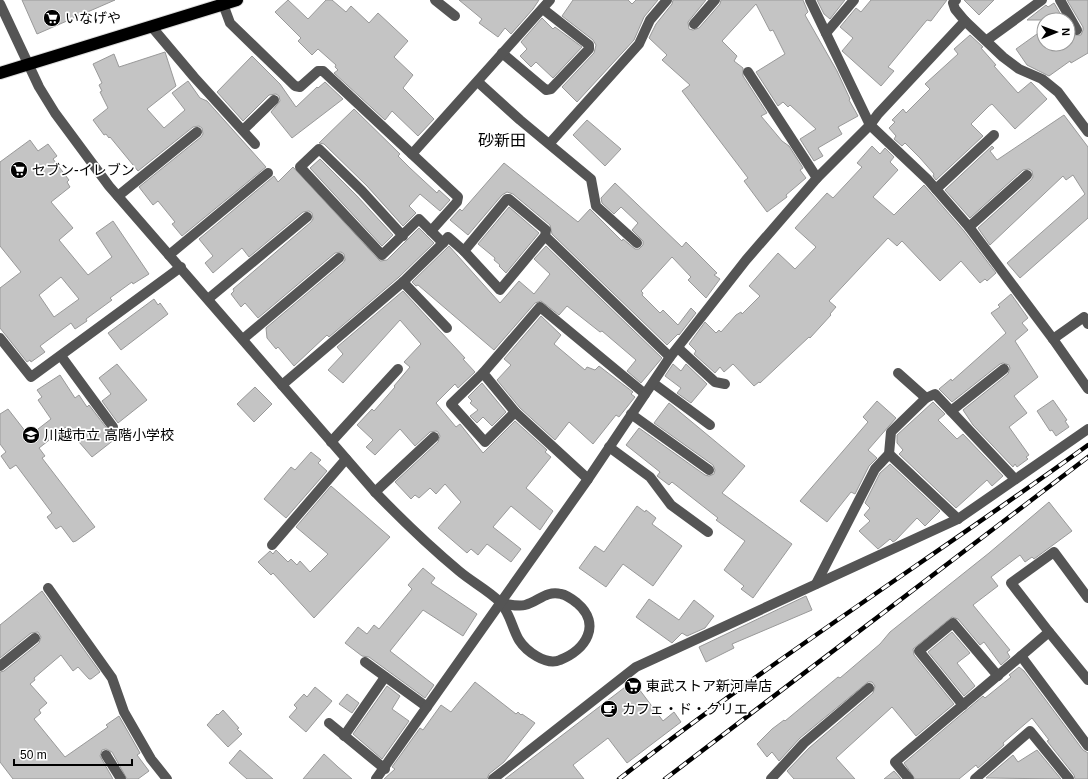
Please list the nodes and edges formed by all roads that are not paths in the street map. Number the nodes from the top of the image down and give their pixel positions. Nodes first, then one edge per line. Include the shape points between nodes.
1 (237, 0) edge
2 (435, 0) edge
3 (550, 0) edge
4 (667, 0) edge
5 (715, 0) edge
6 (810, 0) edge
7 (854, 0) edge
8 (956, 0) edge
9 (1042, 0) edge
10 (1060, 0) edge
11 (0, 4) edge
12 (223, 4) junction
13 (543, 9) junction
14 (455, 16) dead end
15 (965, 21) junction
16 (694, 24) dead end
17 (151, 26) junction
18 (1077, 30) dead end
19 (826, 33) junction
20 (987, 40) junction
21 (502, 53) junction
22 (27, 64) junction
23 (748, 72) dead end
24 (0, 73) edge
25 (478, 82) junction
26 (274, 100) dead end
27 (870, 125) junction
28 (243, 130) junction
29 (197, 132) dead end
30 (1088, 132) edge
31 (994, 135) dead end
32 (550, 143) junction
33 (255, 144) dead end
34 (412, 154) junction
35 (268, 174) dead end
36 (1027, 175) dead end
37 (818, 178) junction
38 (936, 189) junction
39 (118, 196) junction
40 (307, 217) dead end
41 (969, 227) junction
42 (431, 231) junction
43 (403, 236) junction
44 (545, 236) junction
45 (443, 243) junction
46 (637, 243) dead end
47 (464, 251) junction
48 (169, 255) junction
49 (339, 258) dead end
50 (181, 267) junction
51 (403, 282) junction
52 (208, 299) junction
53 (1088, 324) edge
54 (447, 328) dead end
55 (0, 338) edge
56 (243, 339) junction
57 (1053, 339) junction
58 (678, 348) junction
59 (61, 356) junction
60 (670, 357) junction
61 (398, 369) dead end
62 (1004, 369) dead end
63 (483, 373) junction
64 (898, 374) dead end
65 (653, 383) junction
66 (725, 384) dead end
67 (282, 385) junction
68 (1088, 389) edge
69 (645, 394) junction
70 (926, 398) junction
71 (951, 411) junction
72 (515, 412) junction
73 (632, 414) junction
74 (710, 425) dead end
75 (113, 427) dead end
76 (1088, 429) edge
77 (434, 437) dead end
78 (331, 442) junction
79 (609, 447) junction
80 (889, 454) junction
81 (346, 459) junction
82 (709, 470) dead end
83 (1015, 478) junction
84 (588, 479) junction
85 (375, 492) junction
86 (958, 519) junction
87 (708, 532) dead end
88 (272, 545) dead end
89 (816, 584) junction
90 (48, 588) dead end
91 (1088, 598) edge
92 (501, 603) junction
93 (1049, 632) junction
94 (35, 638) dead end
95 (1021, 656) junction
96 (365, 662) dead end
97 (0, 666) edge
98 (998, 676) junction
99 (385, 677) junction
100 (1088, 680) edge
101 (869, 688) dead end
102 (963, 705) junction
103 (426, 707) junction
104 (329, 723) dead end
105 (344, 736) junction
106 (1088, 746) edge
107 (106, 755) dead end
108 (385, 769) junction
109 (121, 779) edge
110 (167, 779) edge
111 (376, 779) edge
112 (493, 779) edge
113 (771, 779) edge
114 (909, 779) edge
115 (974, 779) edge
116 (1069, 779) edge

1 - 12 highway
2 - 14 street
3 - 13 street
4 - 32 street via 650,20 639,44
5 - 16 street
6 - 19 street
7 - 19 street
8 - 15 street via 953,3 954,9
9 - 20 street
10 - 18 street
11 - 22 street
12 - 17 highway
12 - 34 street via 230,23 295,86 300,87 318,71 323,71
13 - 21 street
13 - 21 street via 589,45 589,49 551,89 546,90
15 - 20 street
15 - 27 street
17 - 22 highway
17 - 28 street
19 - 27 street
20 - 30 street via 1019,69 1042,79 1058,92
21 - 25 street
22 - 24 highway
22 - 39 street via 55,113
23 - 37 street
25 - 32 street
25 - 34 street
26 - 28 street
27 - 37 street
27 - 38 street
28 - 33 street
29 - 39 street
31 - 38 street
32 - 46 street via 591,179 596,206
34 - 42 street via 458,197 457,202
35 - 48 street
36 - 41 street
37 - 58 street via 746,260
38 - 41 street
39 - 48 street
40 - 52 street
41 - 57 street
42 - 43 street via 419,220
42 - 45 street
43 - 43 street via 382,255 300,167 319,149
44 - 47 street via 500,290
44 - 47 street via 546,230 507,199
44 - 60 street
45 - 47 street via 448,237
45 - 51 street
48 - 50 street
49 - 56 street
50 - 52 street
50 - 59 street
51 - 54 street
51 - 67 street
52 - 56 street
53 - 57 street via 1084,317
55 - 59 street via 31,377
56 - 67 street
57 - 68 street
58 - 60 street
58 - 66 street via 715,382
59 - 75 street
60 - 65 street
61 - 78 street
62 - 71 street
63 - 69 street via 540,307
63 - 72 street
63 - 72 street via 451,404 485,442
64 - 70 street
65 - 69 street
65 - 74 street
67 - 78 street
69 - 73 street
70 - 71 street via 935,394
70 - 80 street via 891,432
71 - 83 street
72 - 84 street
73 - 79 street
73 - 82 street
76 - 83 street
77 - 85 street
78 - 81 street
79 - 84 street
79 - 87 street via 650,477 671,505
80 - 86 street
80 - 89 street via 875,469
81 - 85 street
81 - 88 street
83 - 86 street
84 - 92 street
85 - 92 street via 425,542
86 - 89 street
89 - 112 street via 636,667
90 - 110 street via 112,678 124,712 151,759
91 - 93 street via 1054,552 1012,583
92 - 92 street via 524,606 550,593 561,593 583,608 590,627 588,636 582,646 569,656 558,661 540,658 520,642
92 - 103 street
93 - 95 street
93 - 100 street
94 - 97 street
95 - 98 street
95 - 106 street
96 - 99 street
98 - 102 street
98 - 102 street via 954,623 918,651
99 - 103 street
99 - 105 street
101 - 113 street via 804,743
102 - 114 street via 895,762
103 - 108 street
104 - 105 street
105 - 108 street
107 - 109 street
108 - 111 street
115 - 116 street via 1030,731

